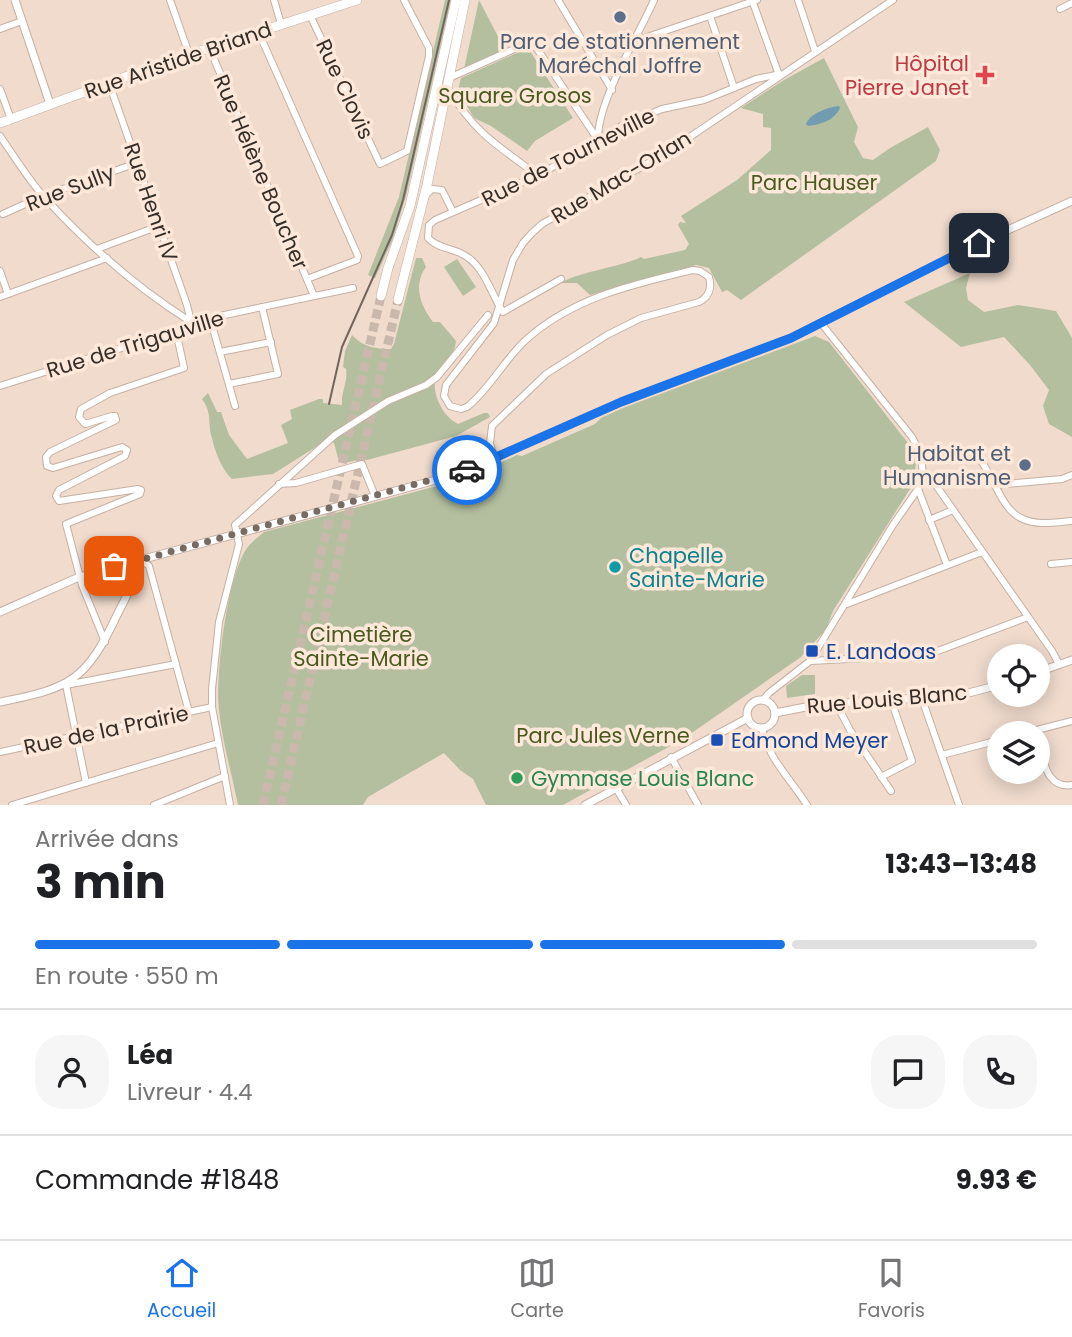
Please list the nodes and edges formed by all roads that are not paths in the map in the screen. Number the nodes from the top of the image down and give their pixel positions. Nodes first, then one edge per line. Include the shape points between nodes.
1 (15, 0) edge
2 (170, 0) edge
3 (274, 0) edge
4 (357, 0) edge
5 (404, 0) edge
6 (456, 0) edge
7 (465, 0) edge
8 (558, 0) edge
9 (654, 0) edge
10 (754, 0) edge
11 (799, 0) edge
12 (893, 0) edge
13 (1072, 3) edge
14 (1060, 9) dead end
15 (310, 15) junction
16 (709, 16) junction
17 (22, 22) junction
18 (281, 24) junction
19 (0, 29) edge
20 (258, 31) junction
21 (635, 41) junction
22 (209, 47) junction
23 (815, 51) junction
24 (189, 54) junction
25 (779, 75) junction
26 (109, 83) junction
27 (448, 83) junction
28 (734, 88) junction
29 (0, 89) edge
30 (612, 90) junction
31 (50, 104) junction
32 (11, 119) junction
33 (0, 123) edge
34 (0, 136) edge
35 (598, 140) junction
36 (137, 163) junction
37 (530, 179) junction
38 (43, 196) junction
39 (1072, 201) edge
40 (453, 212) junction
41 (3, 214) dead end
42 (418, 218) junction
43 (159, 226) junction
44 (97, 249) junction
45 (107, 258) junction
46 (0, 271) edge
47 (307, 279) junction
48 (561, 279) dead end
49 (353, 288) dead end
50 (8, 294) junction
51 (314, 296) junction
52 (381, 296) tunnel mouth
53 (0, 297) edge
54 (398, 300) tunnel mouth
55 (262, 307) junction
56 (500, 307) junction
57 (488, 316) dead end
58 (210, 318) junction
59 (191, 322) junction
60 (821, 323) junction
61 (176, 331) junction
62 (271, 342) junction
63 (220, 352) junction
64 (229, 384) junction
65 (0, 386) edge
66 (235, 406) dead end
67 (921, 455) junction
68 (494, 459) junction
69 (1072, 475) edge
70 (923, 476) junction
71 (279, 484) junction
72 (995, 485) junction
73 (918, 489) junction
74 (376, 496) junction
75 (953, 510) junction
76 (929, 520) junction
77 (1072, 521) edge
78 (237, 533) junction
79 (982, 552) junction
80 (144, 560) junction
81 (1072, 562) edge
82 (1051, 564) dead end
83 (947, 565) junction
84 (130, 566) junction
85 (79, 577) junction
86 (844, 605) junction
87 (0, 612) edge
88 (1028, 617) junction
89 (105, 642) junction
90 (1072, 660) edge
91 (810, 661) junction
92 (176, 664) junction
93 (1059, 664) junction
94 (1050, 667) edge
95 (66, 685) junction
96 (987, 688) edge
97 (922, 698) junction
98 (764, 700) junction
99 (891, 700) junction
100 (0, 702) edge
101 (836, 703) junction
102 (212, 707) junction
103 (189, 712) junction
104 (775, 713) junction
105 (748, 718) junction
106 (1072, 721) edge
107 (1050, 727) edge
108 (762, 728) junction
109 (76, 736) junction
110 (218, 743) junction
111 (987, 743) edge
112 (0, 752) edge
113 (942, 755) junction
114 (671, 757) junction
115 (225, 776) junction
116 (881, 777) junction
117 (1050, 777) edge
118 (86, 783) junction
119 (1072, 785) edge
120 (616, 788) junction
121 (891, 792) dead end
122 (12, 805) edge
123 (154, 805) edge
124 (230, 805) edge
125 (584, 805) edge
126 (626, 805) edge
127 (698, 805) edge
128 (807, 805) edge
129 (959, 805) edge

1 - 17 street
2 - 24 street
3 - 18 street
4 - 15 main road, Rue Aristide Briand
5 - 15 street, Rue Clovis via 429,56 407,151 380,164
6 - 52 main road via 410,206
7 - 27 main road
8 - 30 street
9 - 21 street
10 - 16 street
10 - 25 street
11 - 23 street
12 - 23 street, Rue de Tourneville
13 - 14 street
15 - 18 main road, Rue Aristide Briand
16 - 21 street
16 - 28 street
17 - 19 street
17 - 31 street
18 - 20 main road, Rue Aristide Briand
20 - 22 main road, Rue Aristide Briand
20 - 47 street via 358,256
21 - 30 street
22 - 24 main road, Rue Aristide Briand
22 - 47 street, Rue Hélène Boucher
23 - 25 street, Rue de Tourneville
24 - 26 main road, Rue Aristide Briand
25 - 28 street, Rue de Tourneville
25 - 56 street, Rue Mac-Orlan via 668,150 542,224 513,260
26 - 31 main road, Rue Aristide Briand
26 - 36 street, Rue Henri IV
27 - 35 street via 530,42
27 - 37 street via 469,121 529,169
27 - 42 main road
28 - 35 street, Rue de Tourneville via 662,109
29 - 32 street
30 - 35 street via 597,127
31 - 32 main road, Rue Aristide Briand
32 - 33 main road, Rue Aristide Briand
34 - 38 street
35 - 37 street, Rue de Tourneville
36 - 38 street, Rue Sully
36 - 43 street, Rue Henri IV
37 - 40 street, Rue de Tourneville
38 - 41 street, Rue Sully
38 - 44 street
39 - 60 street
40 - 42 street, Rue de Tourneville via 442,190 432,188
40 - 56 street via 429,225 428,238 472,260
42 - 54 main road
43 - 44 street
43 - 59 street, Rue Henri IV
44 - 45 street
45 - 50 street
45 - 59 street
46 - 50 street
47 - 51 street, Rue Hélène Boucher
48 - 56 street via 503,312
49 - 51 street, Rue de Trigauville
50 - 53 street
51 - 55 street, Rue de Trigauville
55 - 58 street, Rue de Trigauville
55 - 62 street
56 - 68 street, Rue Mac-Orlan via 487,332 446,385 444,396 450,406 467,407 528,338 589,299 693,270 705,273 711,289 705,299 631,323 546,374 492,426
57 - 71 street via 437,377 335,435
58 - 59 street, Rue de Trigauville
58 - 63 street
59 - 61 street, Rue de Trigauville
60 - 67 street via 912,437
60 - 68 street via 621,402
61 - 65 street, Rue de Trigauville
61 - 85 street via 184,368 110,393 81,409 79,417 85,424 112,416 116,420 46,457 47,466 53,468 122,447 127,450 125,456 59,490 59,501 141,490 66,524
62 - 63 street
62 - 64 street via 278,374
63 - 64 street
64 - 66 street
67 - 70 street
67 - 72 street via 967,451 978,458
68 - 74 street via 458,474
69 - 72 street
70 - 73 street
70 - 75 street via 933,481
71 - 74 street via 362,464
71 - 78 street via 235,525
72 - 77 street via 1007,508 1023,519
73 - 76 street
73 - 86 street
74 - 78 street
75 - 76 street
75 - 79 street
76 - 83 street
78 - 80 street
78 - 102 street via 239,544 219,622
79 - 83 street
79 - 88 street
80 - 84 street
80 - 92 street
81 - 82 street
83 - 86 street
84 - 85 street
84 - 89 street via 131,584
85 - 87 street
85 - 89 street
86 - 91 street
88 - 91 street via 927,655
88 - 93 street
89 - 95 street
90 - 93 street
91 - 98 street
92 - 95 street
92 - 103 street
93 - 94 street
95 - 100 street
95 - 109 street
96 - 97 street, Rue Louis Blanc
97 - 99 street, Rue Louis Blanc
97 - 113 street
98 - 104 street
98 - 105 street via 752,704
99 - 101 street, Rue Louis Blanc
99 - 116 street via 912,761
101 - 104 street, Rue Louis Blanc
101 - 116 street
102 - 103 street, Rue de la Prairie
102 - 110 street
103 - 109 street, Rue de la Prairie
104 - 108 street via 773,722
105 - 108 street via 753,726
105 - 114 street
106 - 107 street
108 - 128 street via 773,756
109 - 112 street, Rue de la Prairie
109 - 118 street
110 - 115 street
110 - 118 street
111 - 113 street
113 - 129 street
114 - 120 street
114 - 127 street
115 - 123 street
115 - 124 street
116 - 121 street
117 - 119 street via 1061,786
118 - 122 street
120 - 125 street
120 - 126 street

